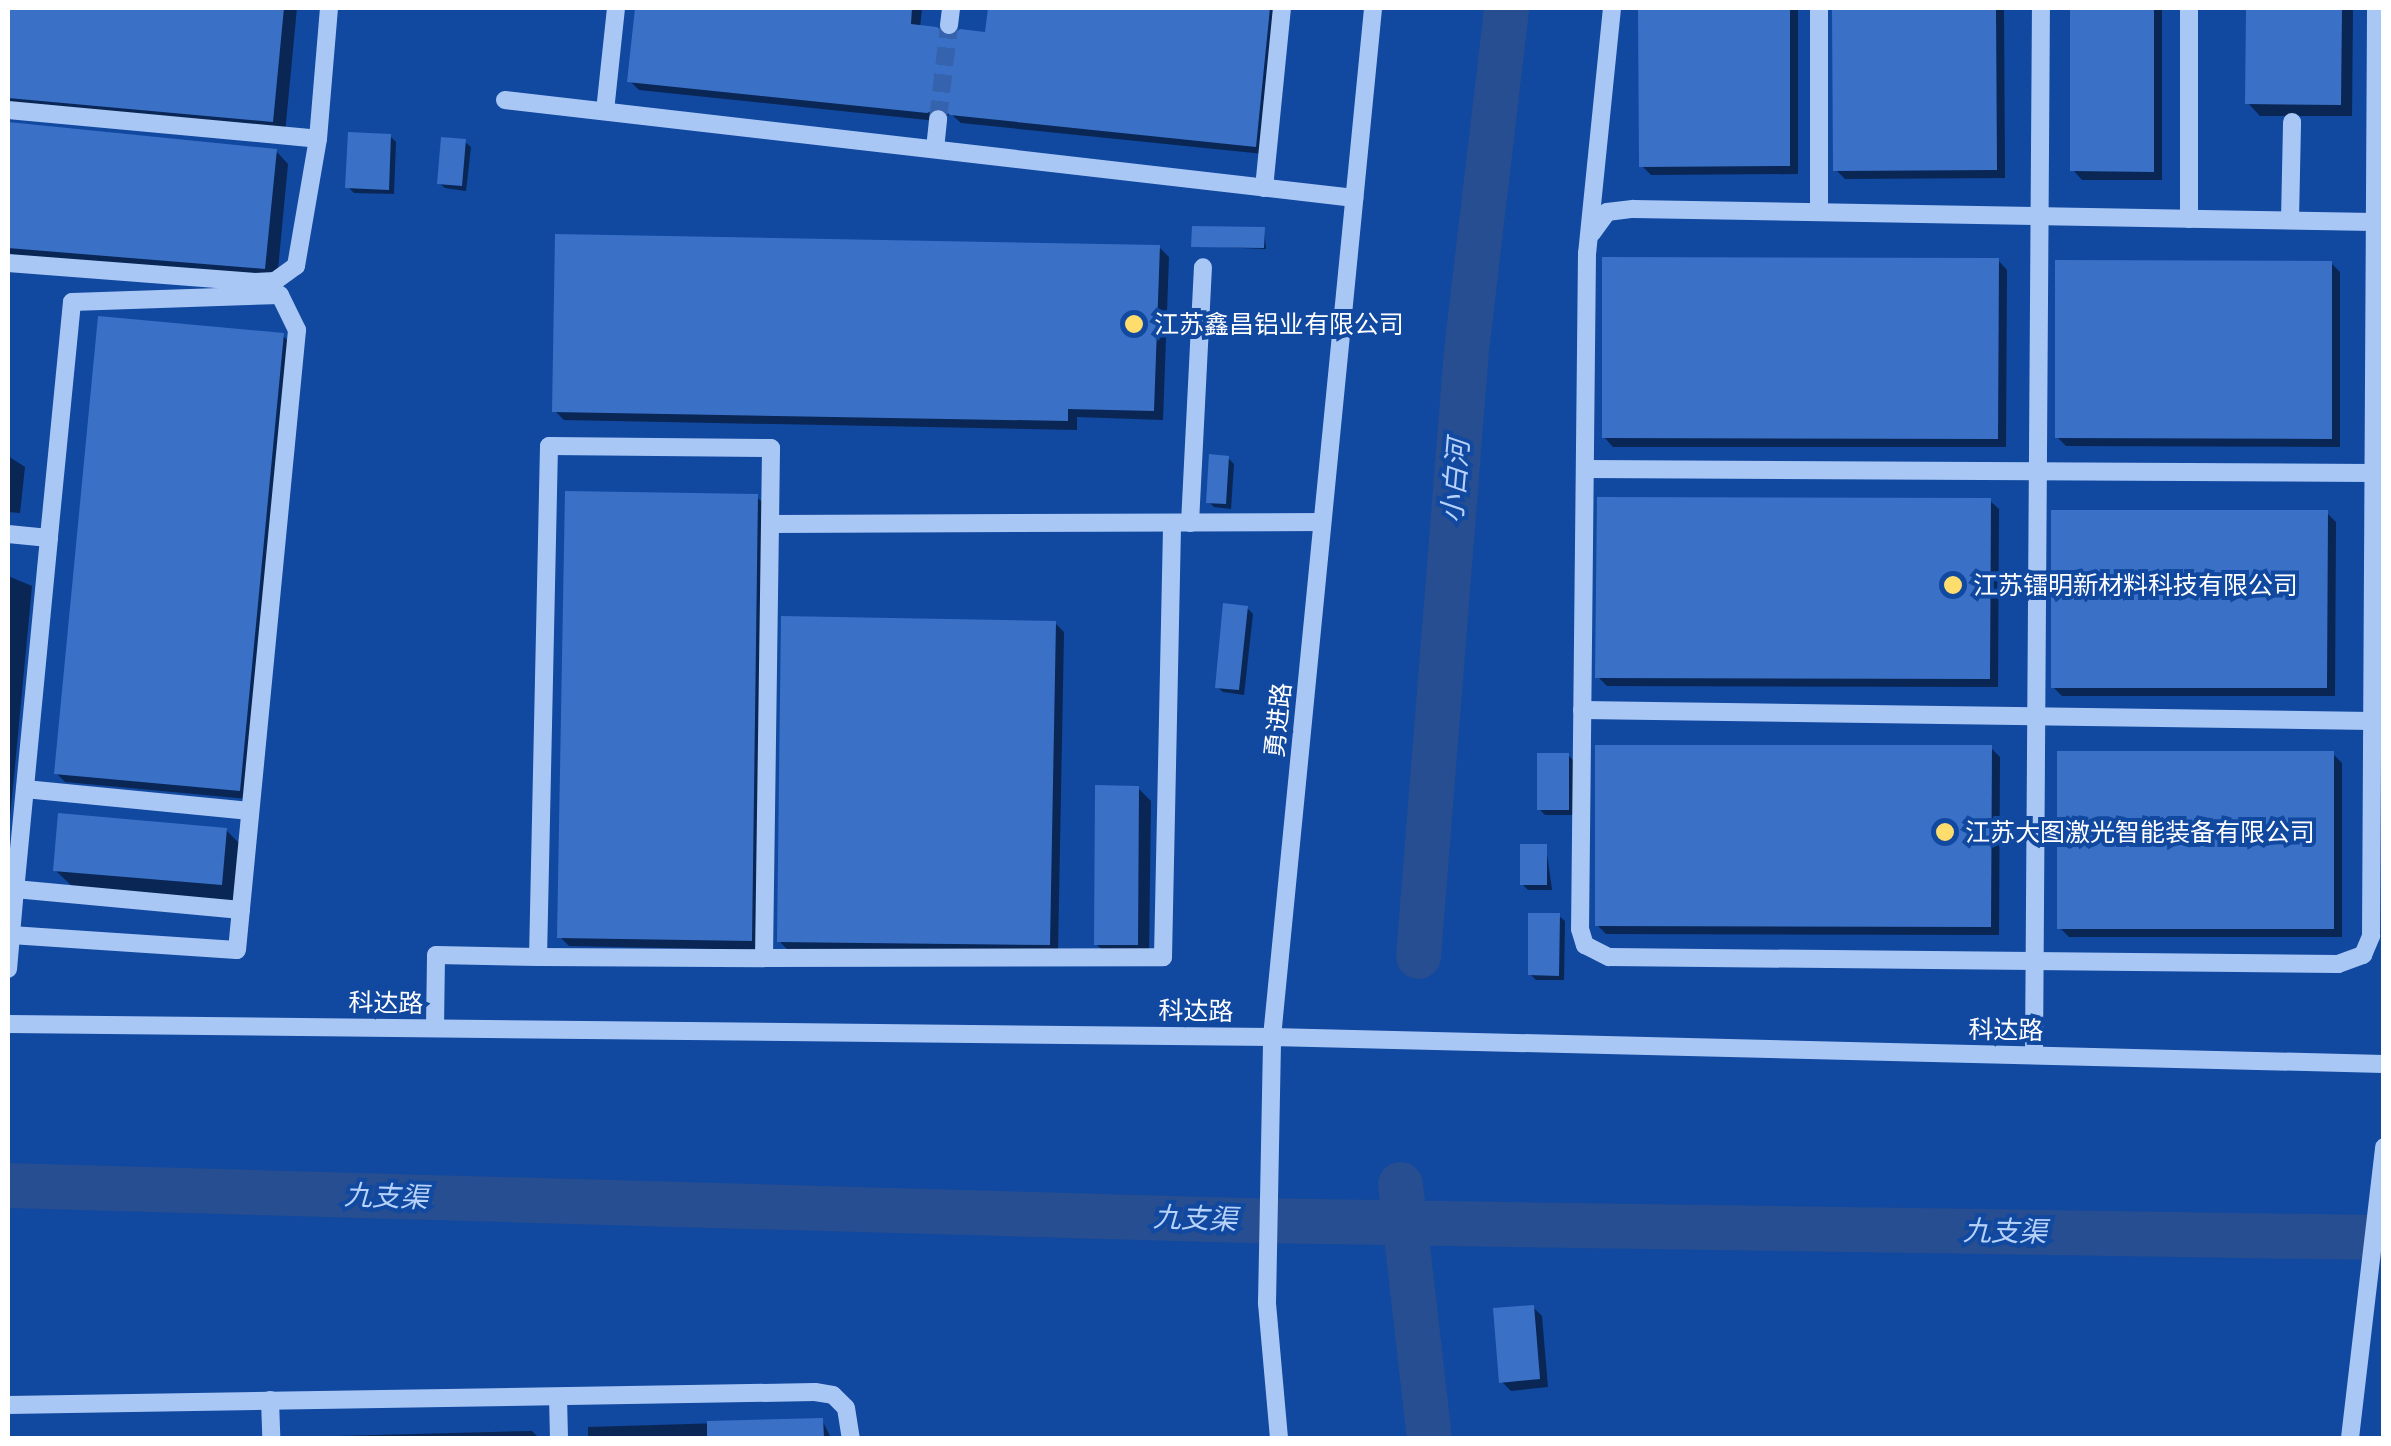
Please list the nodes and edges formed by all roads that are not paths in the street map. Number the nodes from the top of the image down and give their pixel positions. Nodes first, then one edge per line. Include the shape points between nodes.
1 (329, 8) edge
2 (616, 8) edge
3 (1282, 8) edge
4 (1372, 8) edge
5 (1612, 8) edge
6 (1819, 8) edge
7 (2040, 8) edge
8 (2189, 8) edge
9 (2376, 8) edge
10 (505, 100) dead end
11 (8, 110) edge
12 (606, 111) junction
13 (938, 119) tunnel mouth
14 (2292, 122) dead end
15 (318, 139) junction
16 (935, 149) junction
17 (1264, 188) junction
18 (1354, 198) junction
19 (1820, 212) junction
20 (2039, 216) junction
21 (2190, 218) junction
22 (2290, 220) junction
23 (2374, 222) junction
24 (1591, 233) junction
25 (8, 263) edge
26 (1203, 267) dead end
27 (1585, 469) junction
28 (2038, 471) junction
29 (2373, 473) junction
30 (1322, 522) junction
31 (1181, 523) junction
32 (770, 524) junction
33 (8, 534) edge
34 (49, 538) junction
35 (1582, 710) junction
36 (2036, 716) junction
37 (2372, 720) junction
38 (25, 789) junction
39 (250, 810) junction
40 (15, 888) junction
41 (241, 910) junction
42 (9, 935) edge
43 (538, 958) junction
44 (764, 958) junction
45 (2035, 960) junction
46 (8, 970) edge
47 (8, 1024) edge
48 (435, 1028) junction
49 (1272, 1037) junction
50 (2034, 1055) junction
51 (2384, 1064) edge
52 (2384, 1147) edge
53 (558, 1397) junction
54 (270, 1400) junction
55 (8, 1405) edge
56 (271, 1438) edge
57 (559, 1438) edge
58 (851, 1438) edge
59 (1279, 1438) edge
60 (2350, 1438) edge

1 - 15 street
2 - 12 street
3 - 17 street
4 - 18 street, 勇进路
5 - 24 street
6 - 19 street
7 - 20 street
8 - 21 street
9 - 23 street
10 - 12 street
11 - 15 street
12 - 16 street
13 - 16 street
14 - 22 street
15 - 25 street via 301,253 296,266 274,281
16 - 17 street
17 - 18 street
18 - 30 street, 勇进路
19 - 20 street
19 - 24 street via 1633,208 1607,212
20 - 21 street
20 - 28 street
21 - 22 street
22 - 23 street
23 - 29 street
24 - 27 street
26 - 31 street
27 - 28 street
27 - 35 street
28 - 29 street
28 - 36 street
29 - 37 street
30 - 31 street
30 - 49 street, 勇进路
31 - 32 street
31 - 44 street via 1162,957
32 - 43 street via 770,448 549,446
32 - 44 street
33 - 34 street
34 - 38 street
34 - 39 street via 72,302 263,294 290,304 297,330
35 - 36 street
35 - 45 street via 1580,929 1594,952
36 - 37 street
36 - 45 street
37 - 45 street via 2371,936 2363,955 2338,964
38 - 39 street
38 - 40 street
39 - 41 street
40 - 41 street
40 - 42 street
41 - 42 street via 237,950
42 - 46 street
43 - 44 street
43 - 48 street via 436,955
45 - 50 street
47 - 48 street, 科达路
48 - 49 street, 科达路
49 - 50 street, 科达路
49 - 59 street, 勇进路 via 1267,1303
50 - 51 street, 科达路
52 - 60 street
53 - 54 street
53 - 57 street
53 - 58 street via 834,1395 846,1408
54 - 55 street
54 - 56 street

